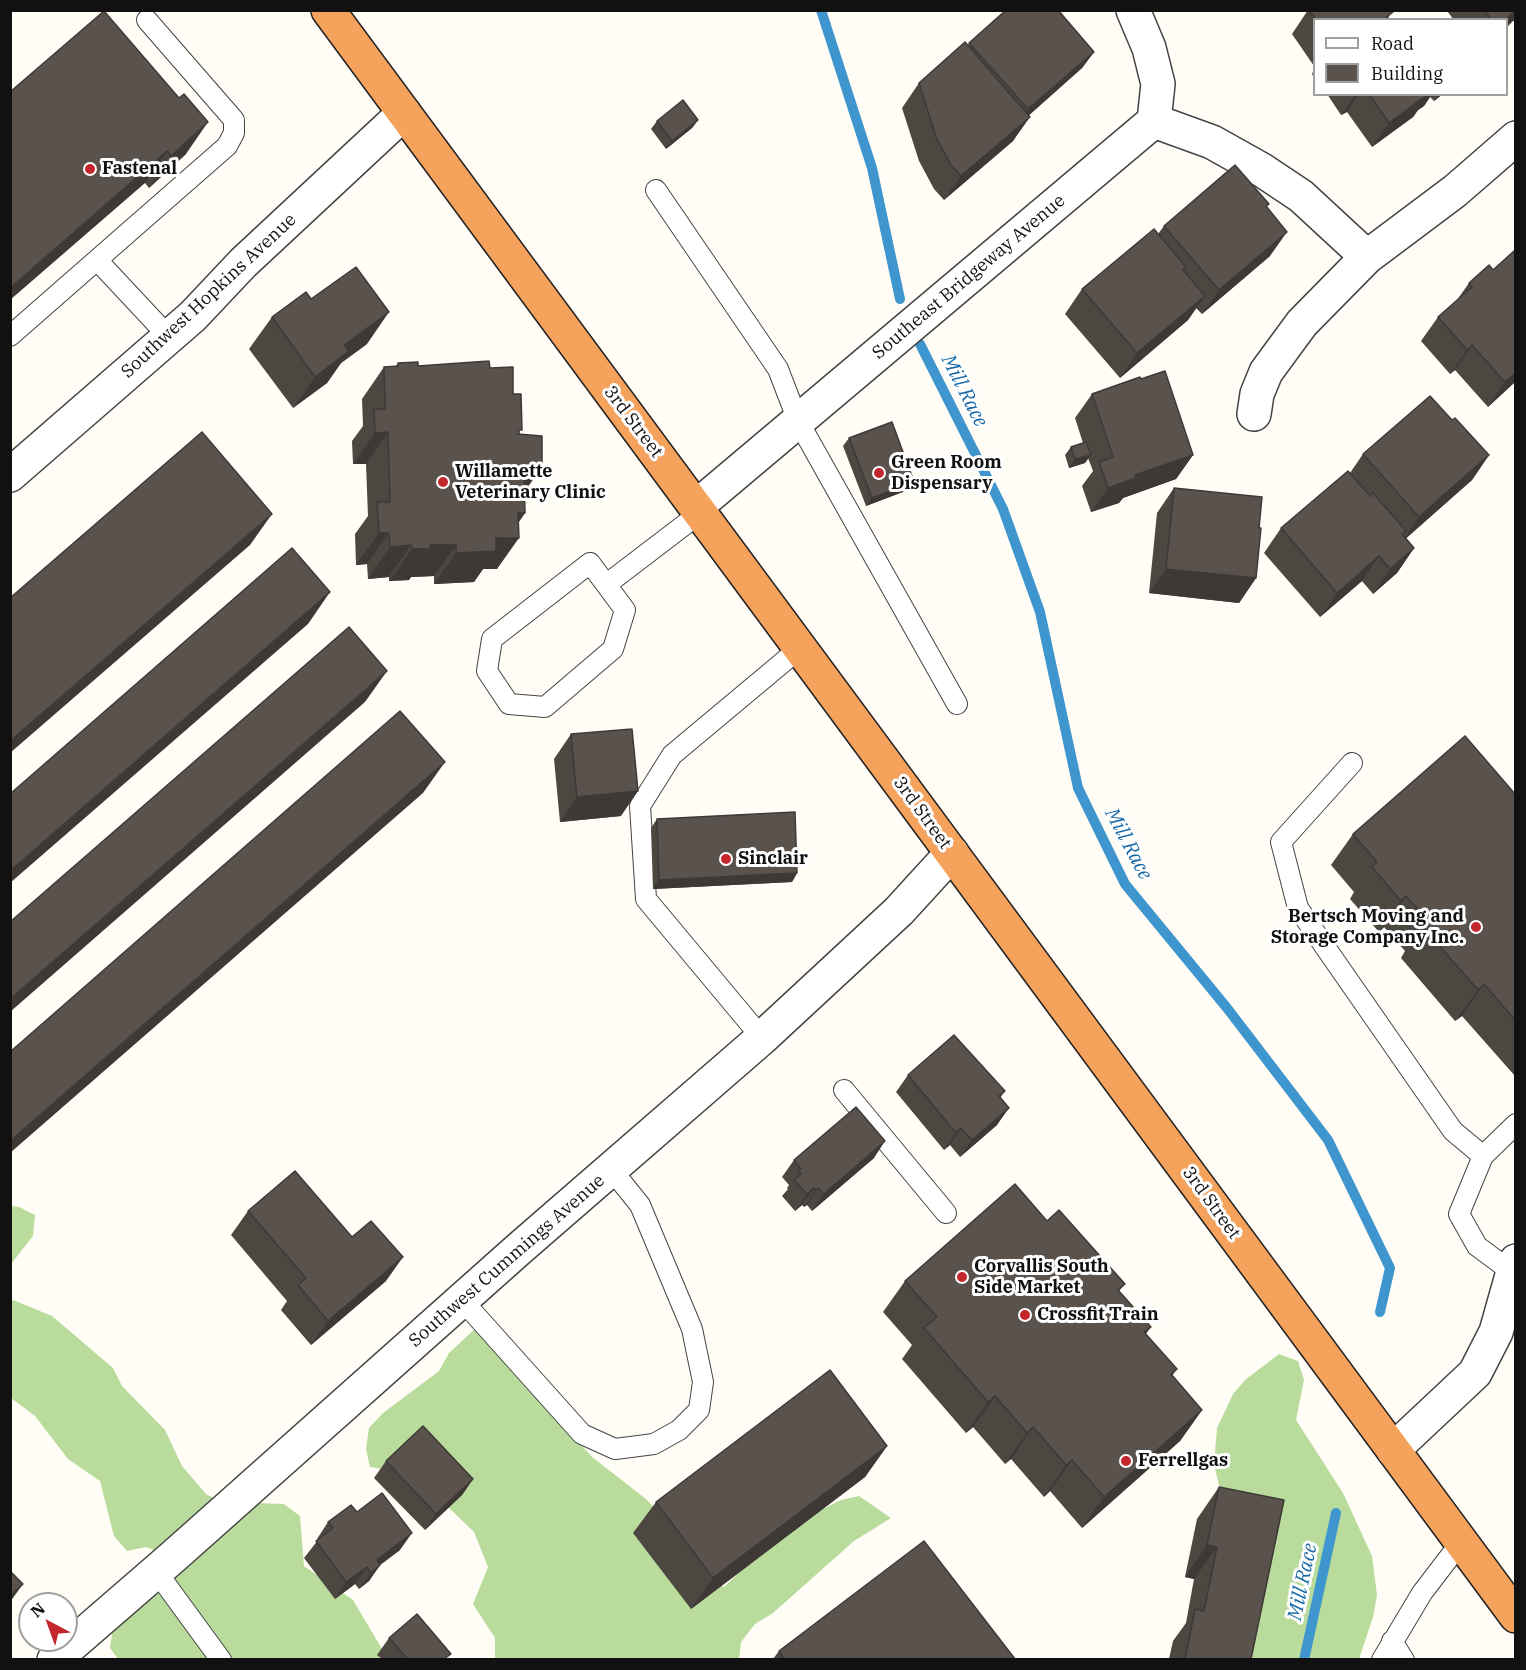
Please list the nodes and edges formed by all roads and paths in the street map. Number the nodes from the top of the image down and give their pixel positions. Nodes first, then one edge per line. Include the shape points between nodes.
1 (328, 10) edge
2 (1132, 10) edge
3 (147, 20) dead end
4 (404, 113) junction
5 (1154, 121) junction
6 (1515, 138) edge
7 (656, 190) dead end
8 (1367, 257) junction
9 (97, 260) junction
10 (10, 336) edge
11 (169, 337) junction
12 (1254, 414) dead end
13 (798, 422) junction
14 (10, 475) edge
15 (698, 510) junction
16 (607, 584) junction
17 (800, 648) junction
18 (957, 704) dead end
19 (1352, 764) dead end
20 (952, 853) junction
21 (762, 1038) junction
22 (844, 1090) dead end
23 (1515, 1124) edge
24 (1483, 1156) junction
25 (611, 1169) junction
26 (946, 1213) dead end
27 (1514, 1267) edge
28 (462, 1300) junction
29 (1393, 1450) junction
30 (1461, 1542) junction
31 (156, 1571) junction
32 (1515, 1616) edge
33 (1392, 1641) junction
34 (54, 1659) edge
35 (221, 1659) edge
36 (1382, 1659) edge
37 (1404, 1659) edge

1 - 4 highway, 3rd Street
2 - 5 street via 1149,48 1158,84
3 - 9 lane via 234,120 234,133 227,146
4 - 11 street, Southwest Hopkins Avenue
4 - 15 highway, 3rd Street
5 - 8 street via 1212,142 1262,170 1300,196
5 - 13 street, Southeast Bridgeway Avenue
6 - 8 street via 1455,191
7 - 13 lane via 778,369
8 - 12 street via 1302,323 1266,372
9 - 10 lane
9 - 11 lane
11 - 14 street, Southwest Hopkins Avenue
13 - 15 street, Southeast Bridgeway Avenue
13 - 18 lane
15 - 16 lane
15 - 17 highway, 3rd Street
16 - 16 lane via 590,563 492,639 487,671 509,704 545,707 613,649 625,610
17 - 20 highway, 3rd Street
17 - 21 lane via 672,755 640,806 646,899
19 - 24 lane via 1281,842 1298,908 1453,1131
20 - 21 street, Southwest Cummings Avenue via 899,910
20 - 29 highway, 3rd Street
21 - 25 street, Southwest Cummings Avenue
22 - 26 lane
23 - 24 lane
24 - 27 lane via 1460,1214 1477,1245
25 - 28 street, Southwest Cummings Avenue
25 - 28 lane via 640,1205 692,1329 703,1382 699,1410 679,1430 654,1444 615,1449 582,1434
27 - 29 street via 1496,1332 1475,1373
28 - 31 street, Southwest Cummings Avenue
29 - 30 highway, 3rd Street
30 - 32 highway, 3rd Street
30 - 33 lane
31 - 34 street, Southwest Cummings Avenue
31 - 35 lane
33 - 36 lane
33 - 37 lane

